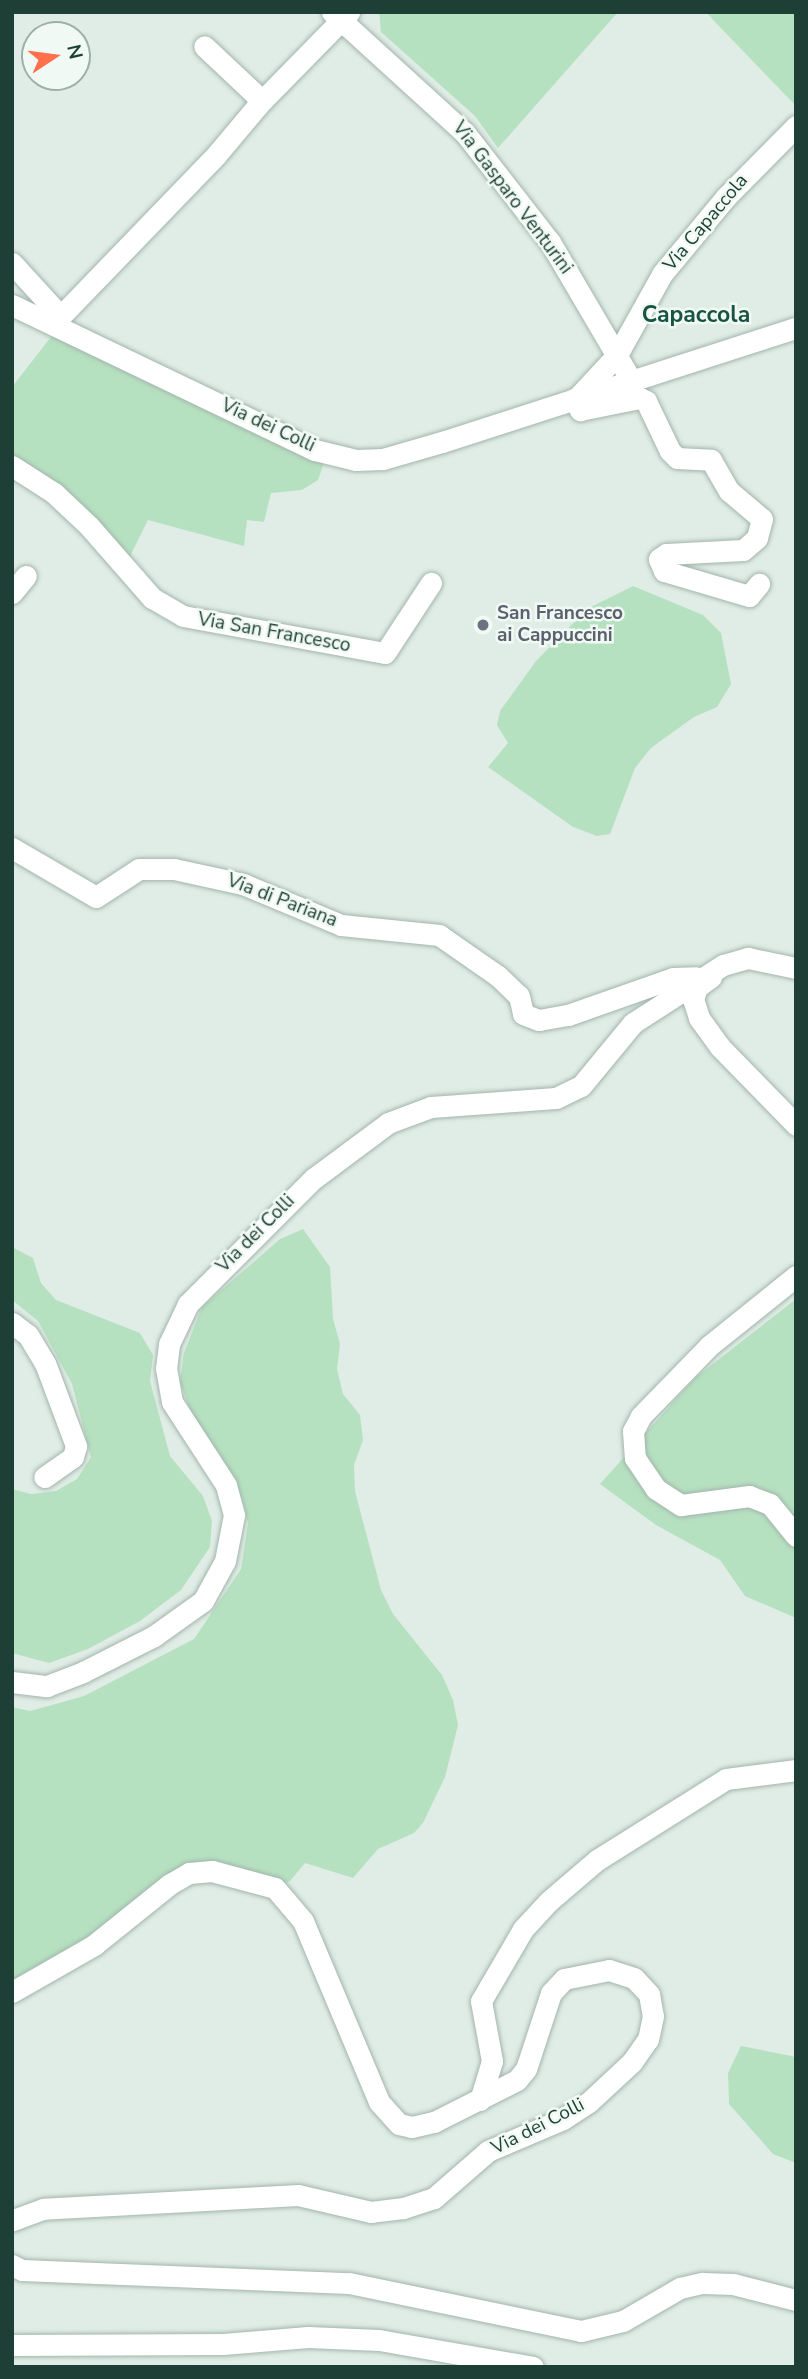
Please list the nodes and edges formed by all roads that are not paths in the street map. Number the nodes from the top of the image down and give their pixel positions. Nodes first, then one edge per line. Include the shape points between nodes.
1 (341, 15) edge
2 (204, 46) dead end
3 (259, 104) junction
4 (796, 126) edge
5 (12, 263) edge
6 (12, 304) edge
7 (55, 322) junction
8 (796, 328) edge
9 (617, 355) junction
10 (631, 380) junction
11 (576, 398) junction
12 (12, 466) edge
13 (26, 576) dead end
14 (431, 583) dead end
15 (759, 584) dead end
16 (12, 593) edge
17 (12, 848) edge
18 (796, 968) edge
19 (699, 977) junction
20 (796, 1125) edge
21 (796, 1276) edge
22 (12, 1323) edge
23 (44, 1477) dead end
24 (796, 1536) edge
25 (12, 1682) edge
26 (796, 1770) edge
27 (12, 1992) edge
28 (481, 2100) junction
29 (12, 2220) edge
30 (12, 2265) edge
31 (796, 2300) edge
32 (12, 2346) edge
33 (444, 2353) junction
34 (421, 2367) edge
35 (533, 2367) edge

1 - 3 street
1 - 9 street, Via Gasparo Venturini via 465,133 550,242
2 - 3 street via 256,95
3 - 7 street
4 - 9 street, Via Capaccola via 726,197 662,274
5 - 7 street via 47,301
6 - 7 street, Via dei Colli
7 - 11 street, Via dei Colli via 315,450 356,460 383,458 442,442
8 - 10 street, Via dei Colli
9 - 10 street, Via Gasparo Venturini
9 - 11 street, Via Capaccola
10 - 11 street, Via dei Colli
11 - 15 street via 580,410 640,398 646,401 670,451 677,458 711,460 729,491 762,519 757,538 743,550 666,554 659,559 664,571 748,596
12 - 14 street, Via San Francesco via 54,493 152,598 183,616 385,653
13 - 16 street
17 - 19 street, Via di Pariana via 96,897 139,869 174,869 243,884 341,925 439,935 498,976 519,996 523,1014 539,1020 568,1016 673,978
18 - 19 street, Via dei Colli via 748,958
18 - 20 street via 751,967 713,976 697,987 693,999 699,1018 720,1047
19 - 25 street, Via dei Colli via 633,1023 580,1086 556,1098 431,1107 388,1124 313,1179 254,1233 188,1304 169,1344 166,1368 172,1402 226,1485 234,1516 225,1561 203,1601 154,1636 47,1686
21 - 24 street via 709,1346 641,1416 633,1431 635,1458 656,1489 681,1505 749,1496 770,1504
22 - 23 street via 28,1335 45,1363 76,1446 73,1457
26 - 28 street via 726,1779 597,1860 523,1929 481,2001 492,2061
27 - 28 street, Via dei Colli via 64,1966 189,1873 236,1875 275,1888 303,1921 379,2102 390,2118 412,2127
28 - 29 street, Via dei Colli via 509,2085 526,2069 551,1993 564,1979 608,1970 635,1978 649,1994 653,2016 648,2039 632,2062 563,2119 488,2151 435,2198 371,2212 298,2195 43,2209
30 - 31 street via 22,2270 349,2283 581,2331 623,2321 680,2288 702,2283 754,2288
32 - 33 street via 223,2344 308,2337 379,2340
33 - 34 street
33 - 35 street

